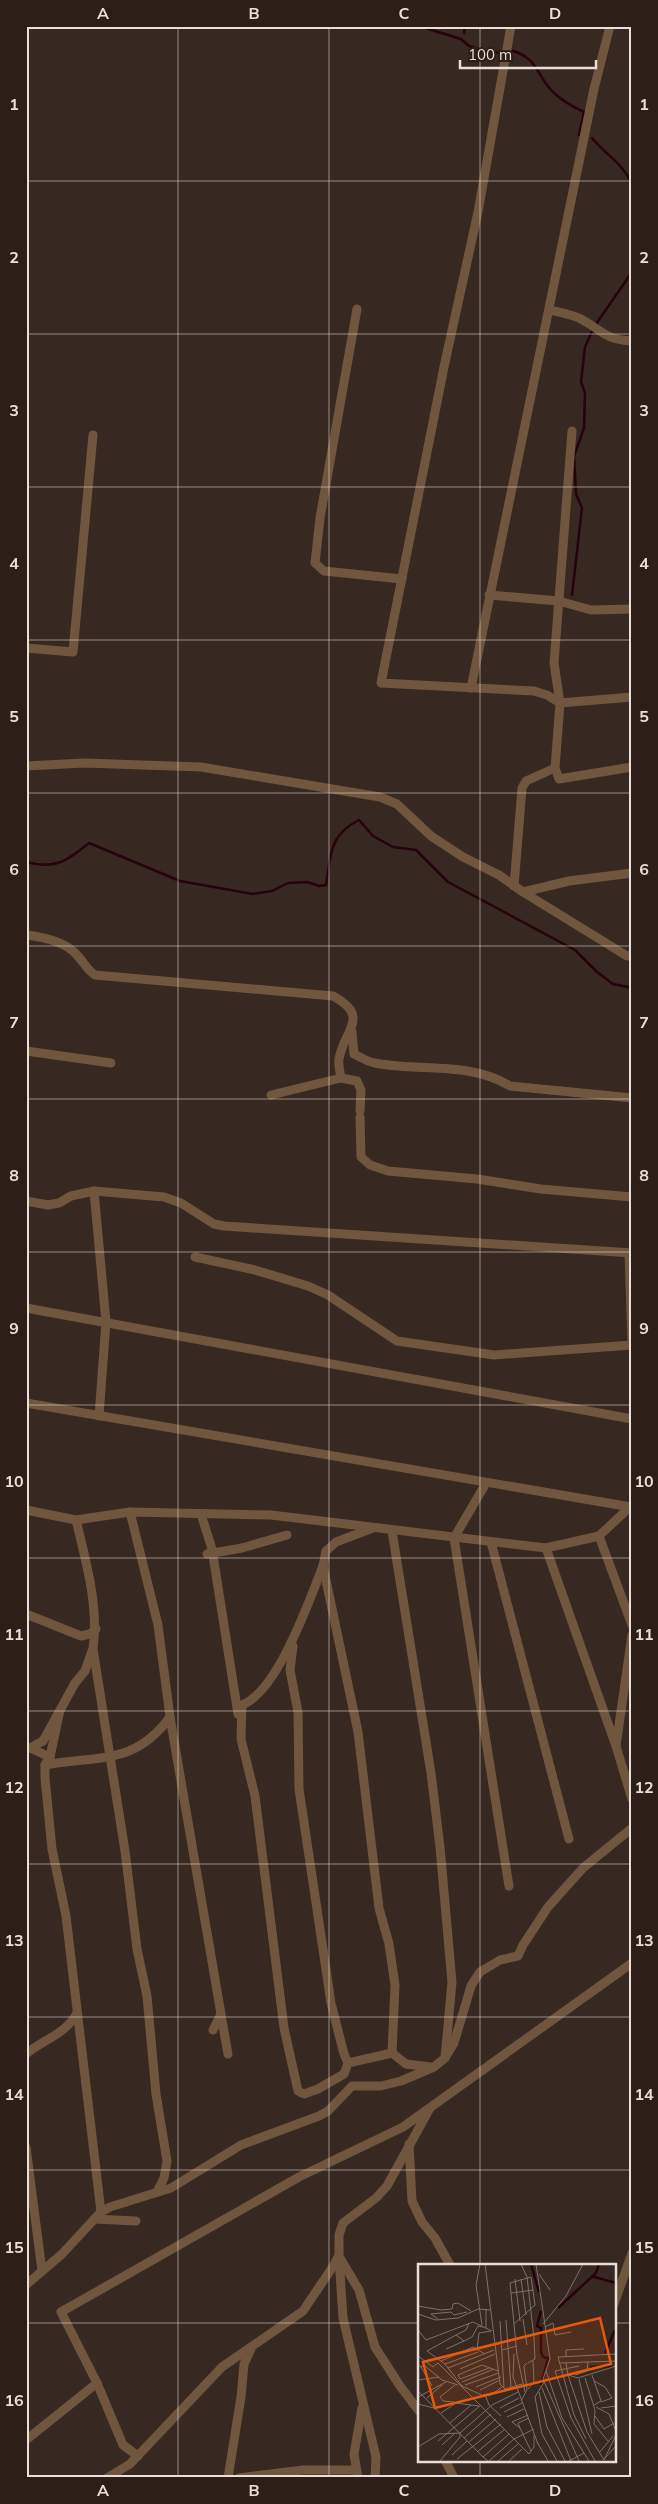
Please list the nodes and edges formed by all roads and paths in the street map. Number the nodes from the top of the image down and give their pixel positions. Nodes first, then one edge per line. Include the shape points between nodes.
1 (511, 26) edge
2 (610, 26) edge
3 (357, 309) dead end
4 (549, 310) junction
5 (632, 341) edge
6 (572, 431) dead end
7 (93, 435) dead end
8 (402, 579) junction
9 (490, 595) junction
10 (559, 601) junction
11 (632, 608) edge
12 (26, 648) edge
13 (471, 688) junction
14 (632, 697) edge
15 (560, 703) junction
16 (26, 766) edge
17 (632, 767) edge
18 (555, 768) junction
19 (632, 873) edge
20 (514, 886) junction
21 (523, 892) junction
22 (26, 935) edge
23 (630, 956) edge
24 (352, 1029) junction
25 (26, 1051) edge
26 (111, 1063) dead end
27 (341, 1078) junction
28 (271, 1095) dead end
29 (632, 1098) edge
30 (94, 1191) junction
31 (632, 1197) edge
32 (26, 1201) edge
33 (630, 1253) edge
34 (195, 1258) dead end
35 (26, 1308) edge
36 (106, 1322) junction
37 (632, 1344) edge
38 (26, 1403) edge
39 (99, 1416) junction
40 (632, 1419) edge
41 (486, 1483) junction
42 (631, 1506) edge
43 (26, 1510) edge
44 (130, 1512) junction
45 (201, 1514) junction
46 (76, 1520) junction
47 (373, 1528) junction
48 (392, 1531) junction
49 (287, 1534) dead end
50 (599, 1536) junction
51 (454, 1538) junction
52 (491, 1542) junction
53 (546, 1548) junction
54 (210, 1554) junction
55 (323, 1566) junction
56 (26, 1614) edge
57 (632, 1624) edge
58 (96, 1629) junction
59 (297, 1631) junction
60 (632, 1635) edge
61 (93, 1649) junction
62 (60, 1710) junction
63 (170, 1717) junction
64 (240, 1724) junction
65 (616, 1746) junction
66 (28, 1748) edge
67 (110, 1758) junction
68 (48, 1761) junction
69 (632, 1799) edge
70 (632, 1828) edge
71 (570, 1839) dead end
72 (508, 1886) dead end
73 (632, 1964) edge
74 (77, 2014) junction
75 (221, 2014) junction
76 (213, 2030) dead end
77 (392, 2053) junction
78 (26, 2054) edge
79 (228, 2054) dead end
80 (445, 2058) junction
81 (348, 2063) junction
82 (434, 2067) junction
83 (432, 2105) junction
84 (409, 2143) junction
85 (26, 2147) edge
86 (156, 2192) junction
87 (101, 2212) junction
88 (94, 2219) junction
89 (136, 2221) dead end
90 (632, 2253) edge
91 (339, 2255) junction
92 (449, 2264) edge
93 (42, 2270) junction
94 (26, 2285) edge
95 (616, 2298) edge
96 (264, 2337) junction
97 (97, 2383) junction
98 (362, 2406) junction
99 (418, 2410) edge
100 (26, 2440) edge
101 (138, 2456) junction
102 (446, 2462) edge
103 (357, 2474) edge
104 (107, 2478) edge
105 (228, 2478) edge
106 (239, 2478) edge
107 (375, 2478) edge
108 (454, 2478) edge

1 - 8 street via 478,212
2 - 4 street
3 - 8 street via 315,563 324,571
4 - 5 street via 577,317 601,334 619,341
4 - 9 street
6 - 10 street
7 - 12 street via 73,652
8 - 13 street via 381,683
9 - 10 street
9 - 13 street
10 - 11 street via 591,610
10 - 15 street via 554,663
13 - 15 street via 534,691
14 - 15 street
15 - 18 street
16 - 20 street via 84,763 201,767 380,797 397,804 432,836 462,857
17 - 18 street via 559,779
18 - 20 street via 526,780 522,788
19 - 21 street via 569,881
20 - 21 street
21 - 23 street
22 - 24 street via 62,944 95,975 333,996 352,1012
24 - 27 street via 339,1058
24 - 29 street via 354,1054 373,1063 463,1071 495,1077 510,1086
25 - 26 street
27 - 28 street
27 - 31 street via 357,1081 361,1090 361,1157 370,1166 388,1171
30 - 32 street via 71,1196 59,1204
30 - 33 street via 164,1197 181,1203 214,1224 224,1226
30 - 36 street
33 - 37 street
34 - 37 street via 255,1270 308,1286 328,1295 397,1341 494,1355
35 - 36 street
36 - 39 street
36 - 40 street
38 - 39 street
39 - 41 street
41 - 42 street
41 - 51 street
42 - 50 street
43 - 46 street
44 - 45 street
44 - 46 street
44 - 63 street via 158,1625
45 - 47 street via 271,1515
45 - 54 street
46 - 58 street via 91,1583
47 - 48 street
47 - 55 street via 336,1542 326,1551
48 - 51 street
48 - 80 street via 431,1773 441,1857 452,1982
49 - 54 street
50 - 53 street
50 - 57 street
51 - 52 street
51 - 72 street
52 - 53 street
52 - 71 street
53 - 65 street
54 - 64 street
55 - 59 street
55 - 77 street via 358,1732 379,1908 390,1944 395,1985
56 - 58 street via 81,1636
58 - 61 street
59 - 64 street via 270,1678 251,1702 242,1705
59 - 81 street via 291,1650 290,1670 298,1712 299,1789 331,2002
60 - 65 street
61 - 62 street via 85,1671
61 - 67 street
62 - 66 street via 43,1741
62 - 68 street
63 - 67 street via 157,1735 126,1753
63 - 75 street
64 - 81 street via 255,1796 284,2028 298,2090 304,2094 318,2090 344,2074
65 - 69 street
66 - 68 street
67 - 68 street
67 - 86 street via 167,2161 164,2178
68 - 74 street via 52,1849 66,1916
70 - 80 street via 583,1868 554,1900 522,1945 518,1956 500,1960 480,1972 472,1986 454,2043
73 - 83 street
74 - 78 street via 71,2024
74 - 87 street
75 - 76 street
75 - 79 street
77 - 81 street
77 - 82 street via 406,2064
80 - 82 street
82 - 86 street via 382,2086 352,2086 319,2116 241,2145 171,2188
83 - 84 street
83 - 97 street via 403,2126 299,2177 61,2312
84 - 91 street via 387,2186 343,2223
84 - 92 street via 412,2201
85 - 93 street
86 - 87 street
87 - 88 street
88 - 89 street
88 - 93 street via 62,2254
90 - 95 street
91 - 96 street via 303,2311
91 - 98 street via 343,2318
91 - 99 street via 359,2290 375,2347
93 - 94 street
96 - 101 street via 222,2367
96 - 105 street via 249,2350 244,2364
97 - 100 street
97 - 101 street via 123,2445
98 - 103 street via 356,2436
98 - 107 street via 376,2457
101 - 104 street
102 - 108 street
103 - 106 street via 303,2470

